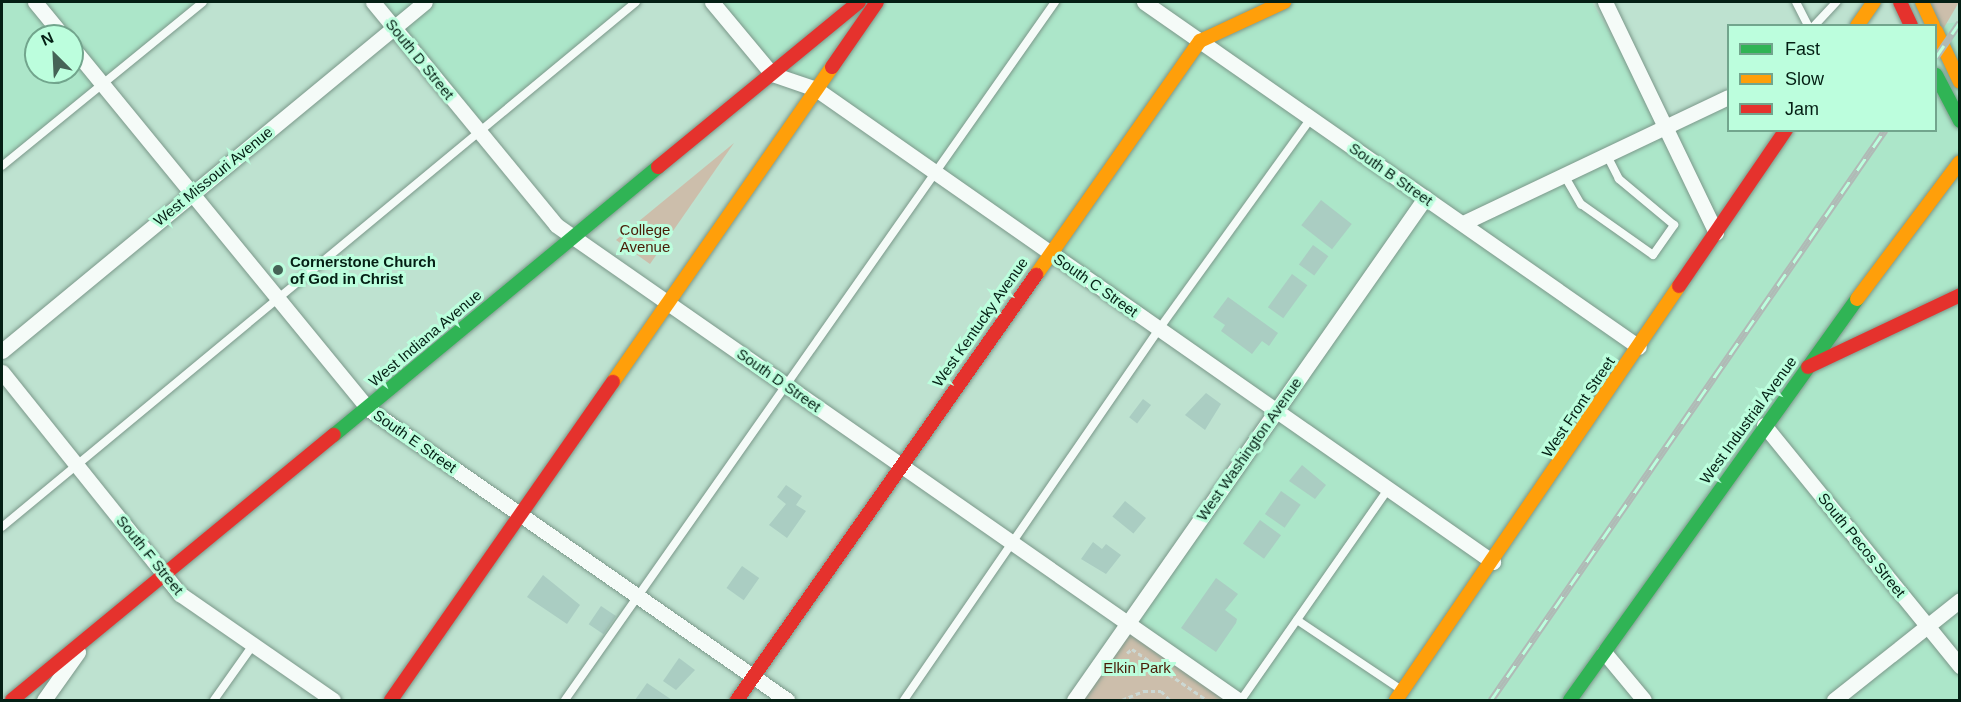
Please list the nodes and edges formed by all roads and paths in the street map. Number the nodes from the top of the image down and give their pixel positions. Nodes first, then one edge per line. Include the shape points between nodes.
1 (35, 2) edge
2 (203, 2) edge
3 (373, 2) edge
4 (425, 2) edge
5 (636, 2) edge
6 (712, 2) edge
7 (860, 2) edge
8 (877, 2) edge
9 (1055, 2) edge
10 (1144, 2) edge
11 (1284, 2) edge
12 (1605, 2) edge
13 (1796, 2) edge
14 (1836, 2) edge
15 (1874, 2) edge
16 (1900, 2) edge
17 (1922, 2) edge
18 (53, 24) edge
19 (1807, 24) edge
20 (1816, 24) edge
21 (1858, 24) edge
22 (1910, 24) edge
23 (1932, 24) edge
24 (394, 27) junction
25 (1937, 35) edge
26 (1200, 41) junction
27 (84, 62) edge
28 (772, 74) junction
29 (1937, 79) edge
30 (1959, 82) edge
31 (102, 84) junction
32 (816, 89) junction
33 (1727, 98) edge
34 (1311, 118) junction
35 (1959, 121) edge
36 (1665, 128) junction
37 (479, 131) junction
38 (1785, 132) edge
39 (1607, 155) junction
40 (1959, 162) edge
41 (2, 166) edge
42 (934, 171) junction
43 (1564, 176) junction
44 (192, 193) junction
45 (1425, 198) junction
46 (1463, 223) junction
47 (1716, 233) junction
48 (574, 237) junction
49 (1049, 252) junction
50 (1959, 295) edge
51 (279, 298) junction
52 (668, 302) junction
53 (1159, 329) junction
54 (1639, 347) junction
55 (2, 351) edge
56 (1805, 369) junction
57 (2, 372) edge
58 (785, 384) junction
59 (367, 408) junction
60 (1276, 410) junction
61 (1764, 425) junction
62 (78, 465) junction
63 (901, 466) junction
64 (1388, 489) junction
65 (520, 514) junction
66 (2, 527) edge
67 (1014, 544) junction
68 (1493, 562) junction
69 (166, 574) junction
70 (638, 596) junction
71 (1959, 600) edge
72 (1297, 620) junction
73 (1127, 623) junction
74 (1926, 624) junction
75 (88, 637) junction
76 (253, 645) junction
77 (1604, 652) junction
78 (1125, 655) dead end
79 (1959, 666) edge
80 (753, 677) junction
81 (1399, 696) edge
82 (12, 700) edge
83 (44, 700) edge
84 (214, 700) edge
85 (333, 700) edge
86 (391, 700) edge
87 (565, 700) edge
88 (737, 700) edge
89 (787, 700) edge
90 (904, 700) edge
91 (1074, 700) edge
92 (1122, 700) edge
93 (1170, 700) edge
94 (1208, 700) edge
95 (1239, 700) edge
96 (1570, 700) edge
97 (1644, 700) edge
98 (1834, 700) edge

1 - 18 street
2 - 31 lane
3 - 24 street, South D Street
4 - 24 street, West Missouri Avenue
5 - 37 lane
6 - 28 street
7 - 28 street, West Indiana Avenue
8 - 32 street
9 - 42 lane
10 - 26 street, South B Street
11 - 26 street, West Kentucky Avenue
12 - 36 street
13 - 19 lane
14 - 20 lane
15 - 21 street
16 - 22 street
17 - 23 street
24 - 37 street, South D Street
24 - 44 street, West Missouri Avenue
25 - 30 street
26 - 34 street, South B Street
26 - 49 street, West Kentucky Avenue
27 - 31 street, South E Street
28 - 32 street, South C Street
28 - 48 street, West Indiana Avenue
29 - 35 street
31 - 41 lane
31 - 44 street, South E Street
32 - 42 street, South C Street
32 - 52 street
33 - 36 street
34 - 45 street, South B Street
34 - 53 lane
36 - 39 street
36 - 47 street
37 - 48 street, South D Street via 556,225
37 - 51 lane
38 - 47 street, West Front Street
39 - 43 street
39 - 43 lane via 1619,179 1674,225 1653,255 1581,204
40 - 56 street, West Industrial Avenue
42 - 49 street, South C Street
42 - 58 lane
43 - 46 street
44 - 51 street, South E Street
44 - 55 street, West Missouri Avenue
45 - 46 street, South B Street
45 - 60 street, West Washington Avenue
46 - 54 street, South B Street
47 - 54 street, West Front Street
48 - 52 street, South D Street
48 - 59 street, West Indiana Avenue
49 - 53 street, South C Street
49 - 63 street, West Kentucky Avenue
50 - 56 street
51 - 59 street, South E Street
51 - 62 lane
52 - 58 street, South D Street
52 - 65 street
53 - 60 street, South C Street
53 - 67 lane
54 - 68 street, West Front Street
56 - 61 street, West Industrial Avenue
57 - 62 street, South F Street
58 - 63 street, South D Street
58 - 70 lane
59 - 65 street, South E Street
59 - 69 street, West Indiana Avenue
60 - 64 street, South C Street
60 - 73 street, West Washington Avenue
61 - 74 street, South Pecos Street
61 - 77 street, West Industrial Avenue
62 - 66 lane
62 - 69 street, South F Street
63 - 67 street, South D Street
63 - 80 street, West Kentucky Avenue
64 - 68 street, South C Street
64 - 72 lane
65 - 70 street, South E Street
65 - 86 street
67 - 73 street, South D Street
67 - 90 lane
68 - 81 street, West Front Street
69 - 75 street, West Indiana Avenue
69 - 76 street, South F Street via 180,594
70 - 80 street, South E Street
70 - 87 lane
71 - 74 street
72 - 81 lane
72 - 95 lane
73 - 91 street, West Washington Avenue
73 - 95 street, South D Street
74 - 79 street, South Pecos Street
74 - 98 street
75 - 82 street, West Indiana Avenue
75 - 83 street
76 - 84 lane
76 - 85 street, South F Street
77 - 96 street, West Industrial Avenue
77 - 97 street
78 - 94 path via 1132,649
80 - 88 street, West Kentucky Avenue
80 - 89 street, South E Street
92 - 93 path via 1143,691 1161,691

